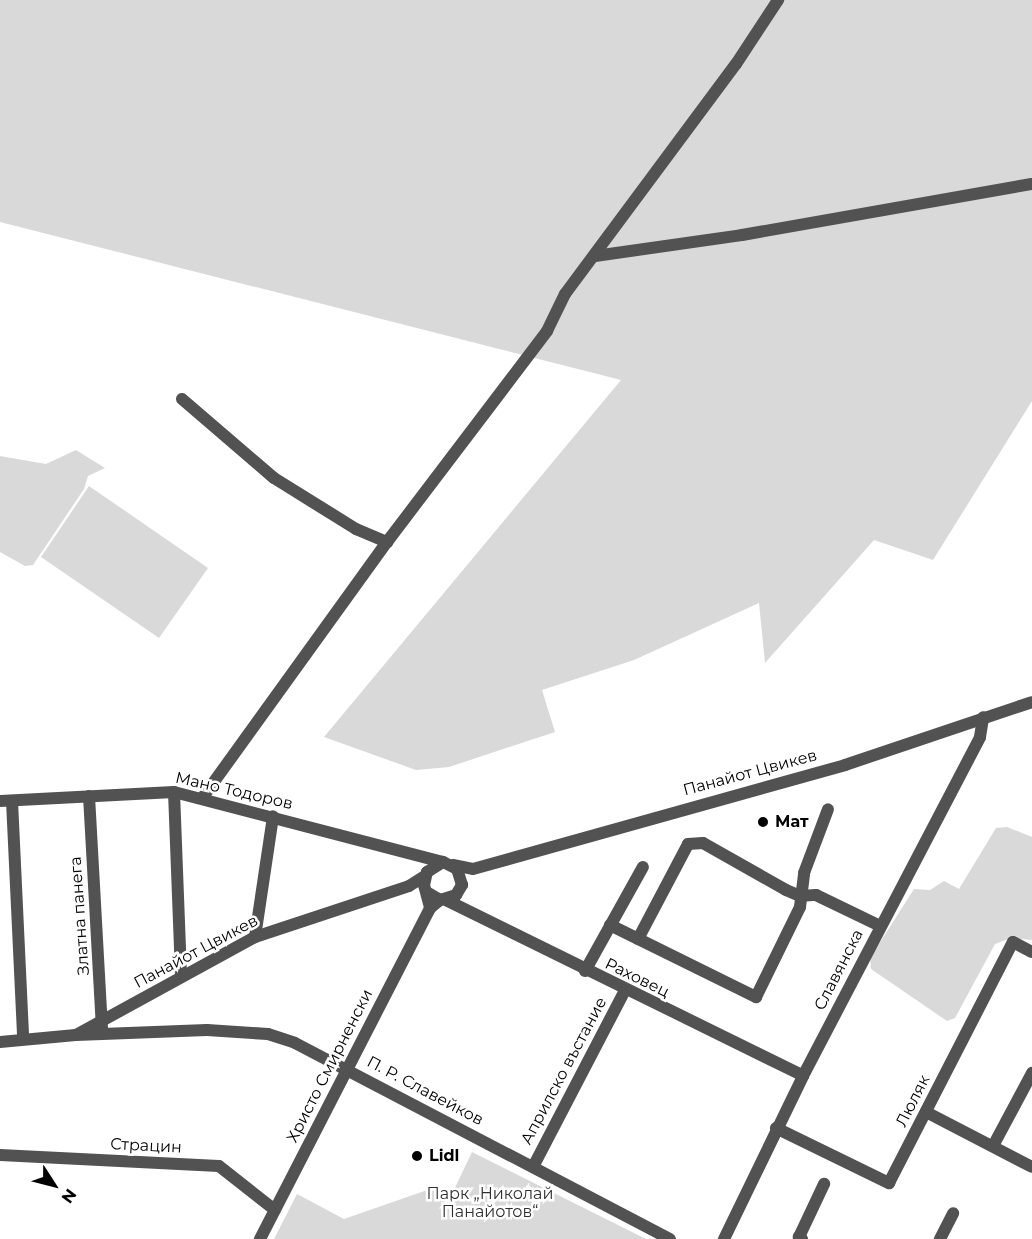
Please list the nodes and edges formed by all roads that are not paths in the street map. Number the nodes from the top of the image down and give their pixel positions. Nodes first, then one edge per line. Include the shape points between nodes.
1 (778, 0) edge
2 (1032, 184) edge
3 (595, 256) junction
4 (182, 399) dead end
5 (387, 542) junction
6 (1032, 702) edge
7 (983, 717) junction
8 (174, 792) junction
9 (89, 796) junction
10 (203, 797) junction
11 (6, 801) edge
12 (828, 809) dead end
13 (273, 816) junction
14 (420, 854) junction
15 (448, 864) junction
16 (643, 867) dead end
17 (473, 869) junction
18 (427, 872) junction
19 (409, 886) junction
20 (427, 892) junction
21 (800, 896) junction
22 (449, 899) junction
23 (610, 925) junction
24 (880, 926) junction
25 (255, 937) junction
26 (638, 939) junction
27 (1032, 952) edge
28 (585, 971) junction
29 (181, 975) junction
30 (625, 990) junction
31 (102, 1028) junction
32 (23, 1038) junction
33 (0, 1041) edge
34 (348, 1068) junction
35 (1032, 1073) edge
36 (803, 1076) junction
37 (926, 1112) junction
38 (776, 1128) junction
39 (993, 1146) junction
40 (0, 1155) edge
41 (533, 1167) junction
42 (1032, 1167) edge
43 (824, 1184) dead end
44 (275, 1210) junction
45 (953, 1214) dead end
46 (260, 1239) edge
47 (670, 1239) edge
48 (724, 1239) edge
49 (802, 1239) edge
50 (940, 1239) edge

1 - 3 street via 736,64
2 - 3 street via 741,235
3 - 5 street via 565,294 547,331
4 - 5 street via 274,478 356,530
5 - 10 street
6 - 7 street, Панайот Цвикев
7 - 17 street, Панайот Цвикев via 845,765
7 - 24 street, Славянска via 980,737
8 - 9 street, Мано Тодоров
8 - 10 street, Мано Тодоров
8 - 29 street
9 - 11 street, Мано Тодоров
9 - 31 street, Златна панега
10 - 13 street, Мано Тодоров
11 - 32 street
12 - 21 street via 804,873
13 - 14 street, Мано Тодоров
13 - 25 street
14 - 15 street, Мано Тодоров
14 - 18 street
15 - 17 street, Панайот Цвикев
15 - 18 street, Панайот Цвикев
15 - 22 street via 460,873
16 - 23 street
17 - 22 street
18 - 19 street, Панайот Цвикев
18 - 20 street
19 - 20 street
19 - 25 street, Панайот Цвикев
20 - 22 street
21 - 24 street via 816,895
21 - 26 street via 703,843 688,844
21 - 26 street via 800,907 756,997
22 - 28 street, Раховец
22 - 34 street, Христо Смирненски
23 - 26 street
23 - 28 street
24 - 36 street, Славянска
25 - 29 street, Панайот Цвикев
27 - 37 street, Люляк via 1013,942
28 - 30 street, Раховец
29 - 31 street, Панайот Цвикев
30 - 36 street, Раховец
30 - 41 street, Априлско въстание
31 - 32 street, Панайот Цвикев via 76,1035
31 - 34 street, П. Р. Славейков via 268,1034
32 - 33 street, Панайот Цвикев
34 - 41 street, П. Р. Славейков
34 - 44 street, Христо Смирненски
35 - 39 street
36 - 38 street, Славянска
37 - 38 street, Люляк via 889,1183
37 - 39 street
38 - 48 street, Славянска
39 - 42 street
40 - 44 street, Страцин via 219,1166
41 - 47 street, П. Р. Славейков
43 - 49 street via 799,1237
44 - 46 street, Христо Смирненски
45 - 50 street

